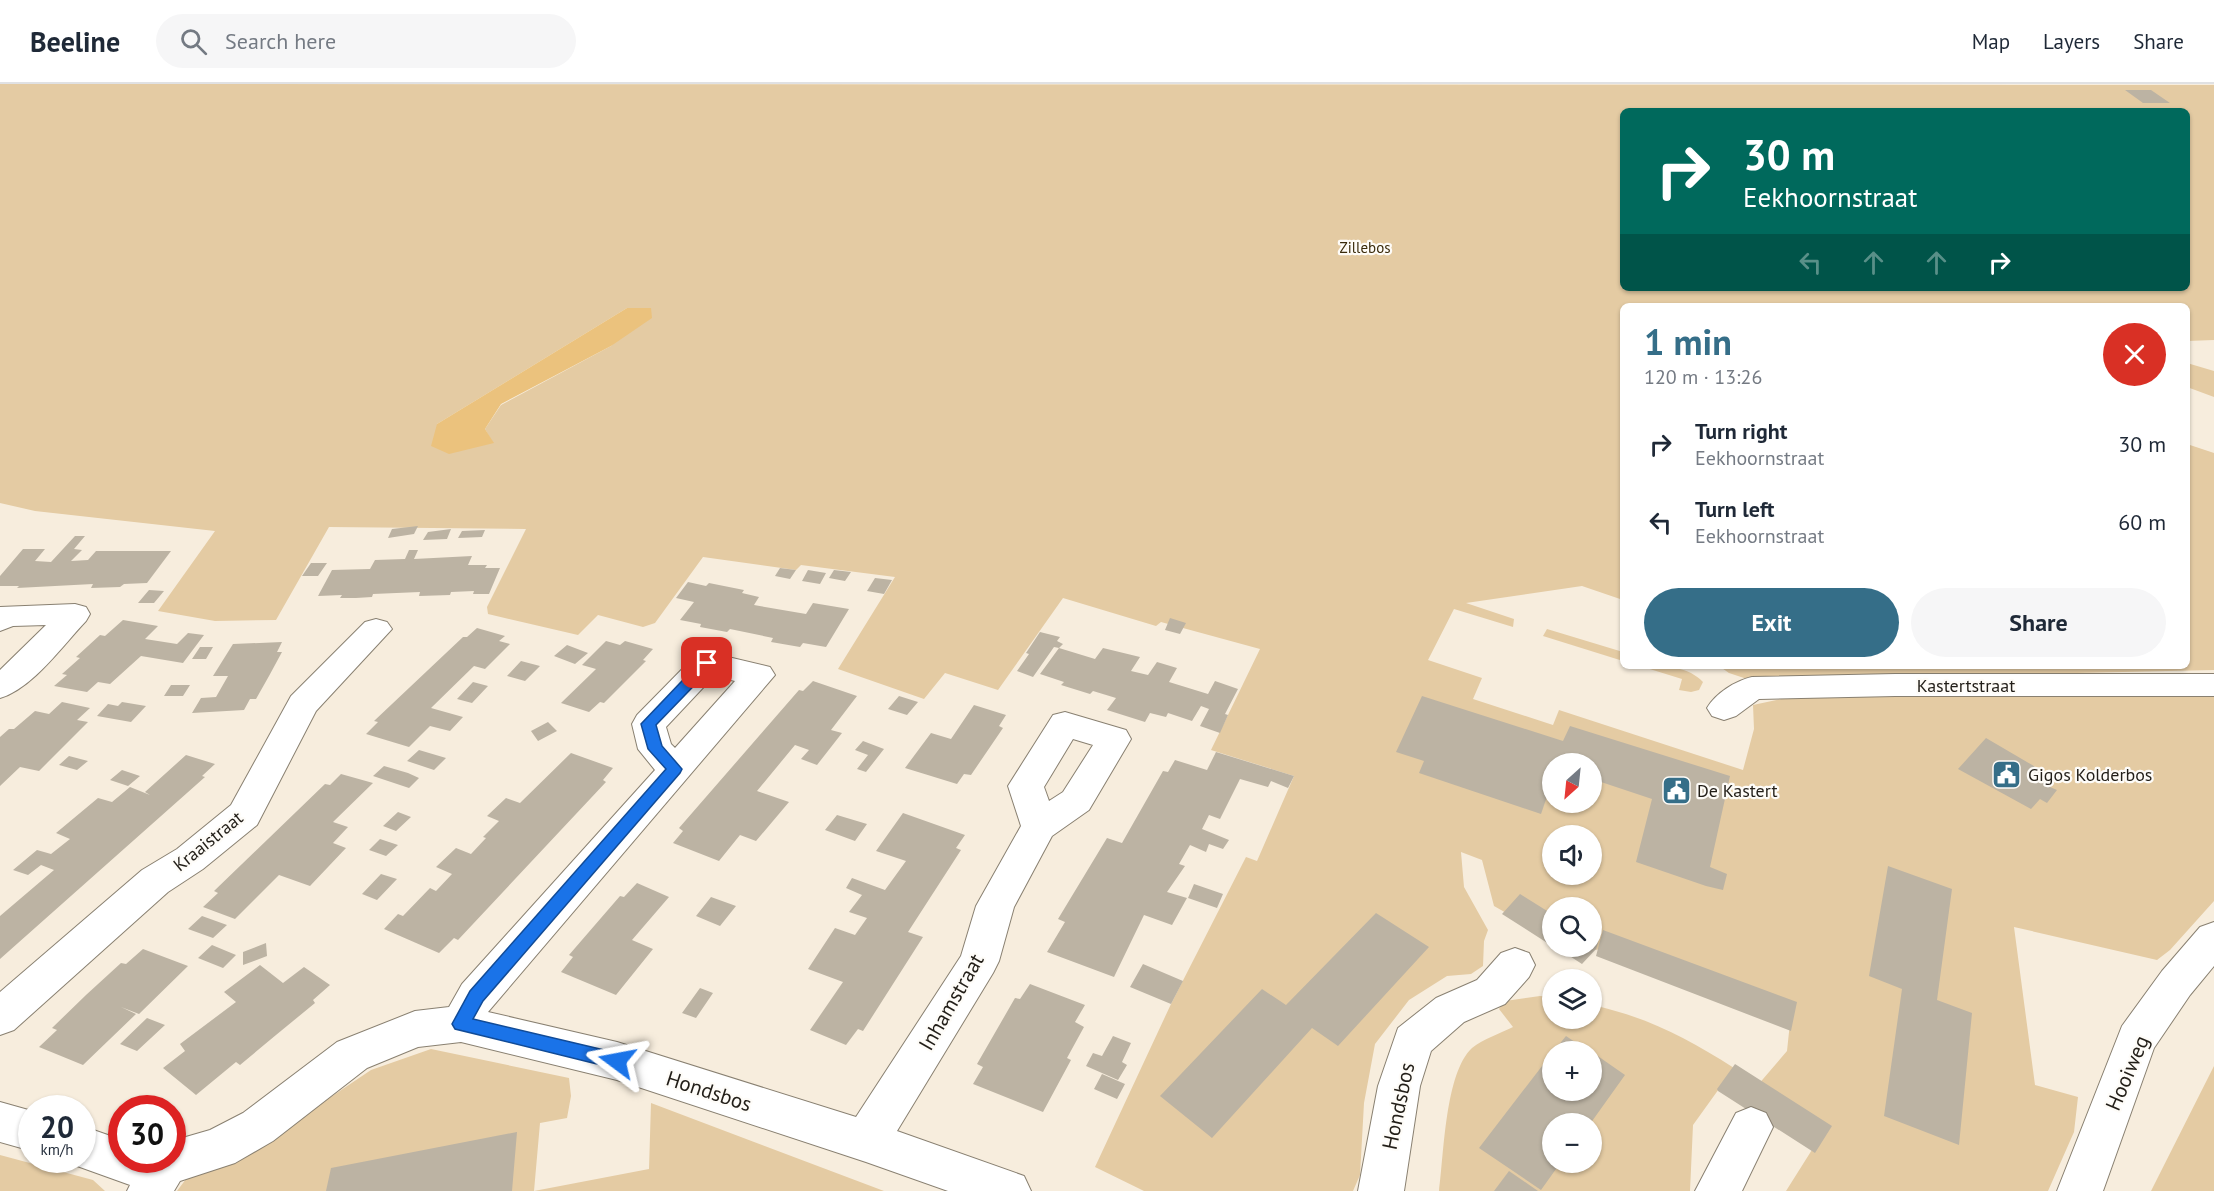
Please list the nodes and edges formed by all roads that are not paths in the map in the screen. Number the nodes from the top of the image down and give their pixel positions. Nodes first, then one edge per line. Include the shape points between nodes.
1 (0, 621) edge
2 (376, 629) dead end
3 (2214, 685) edge
4 (0, 687) edge
5 (1724, 708) dead end
6 (675, 769) dead end
7 (1039, 826) dead end
8 (2214, 938) edge
9 (1515, 965) dead end
10 (0, 1017) edge
11 (461, 1024) junction
12 (0, 1122) edge
13 (18, 1127) edge
14 (1751, 1127) dead end
15 (866, 1141) junction
16 (96, 1152) edge
17 (157, 1178) edge
18 (1008, 1191) edge
19 (1381, 1191) edge
20 (1718, 1191) edge
21 (2080, 1191) edge

1 - 4 street via 5,616 75,614
2 - 10 street, Kraaistraat via 303,704 244,815 190,860 155,881
3 - 5 street, Kastertstraat via 1752,688
6 - 11 street via 476,996
7 - 15 street, Inhamstraat via 995,906 979,961
8 - 21 street, Hooiweg via 2137,1039
9 - 19 street, Hondsbos via 1491,992 1450,1010 1413,1041 1399,1086
11 - 15 street, Hondsbos via 617,1061
11 - 17 street, Hondsbos via 415,1029 352,1055 258,1127
12 - 13 street
14 - 20 street
15 - 18 street, Hondsbos
16 - 17 street, Hondsbos

